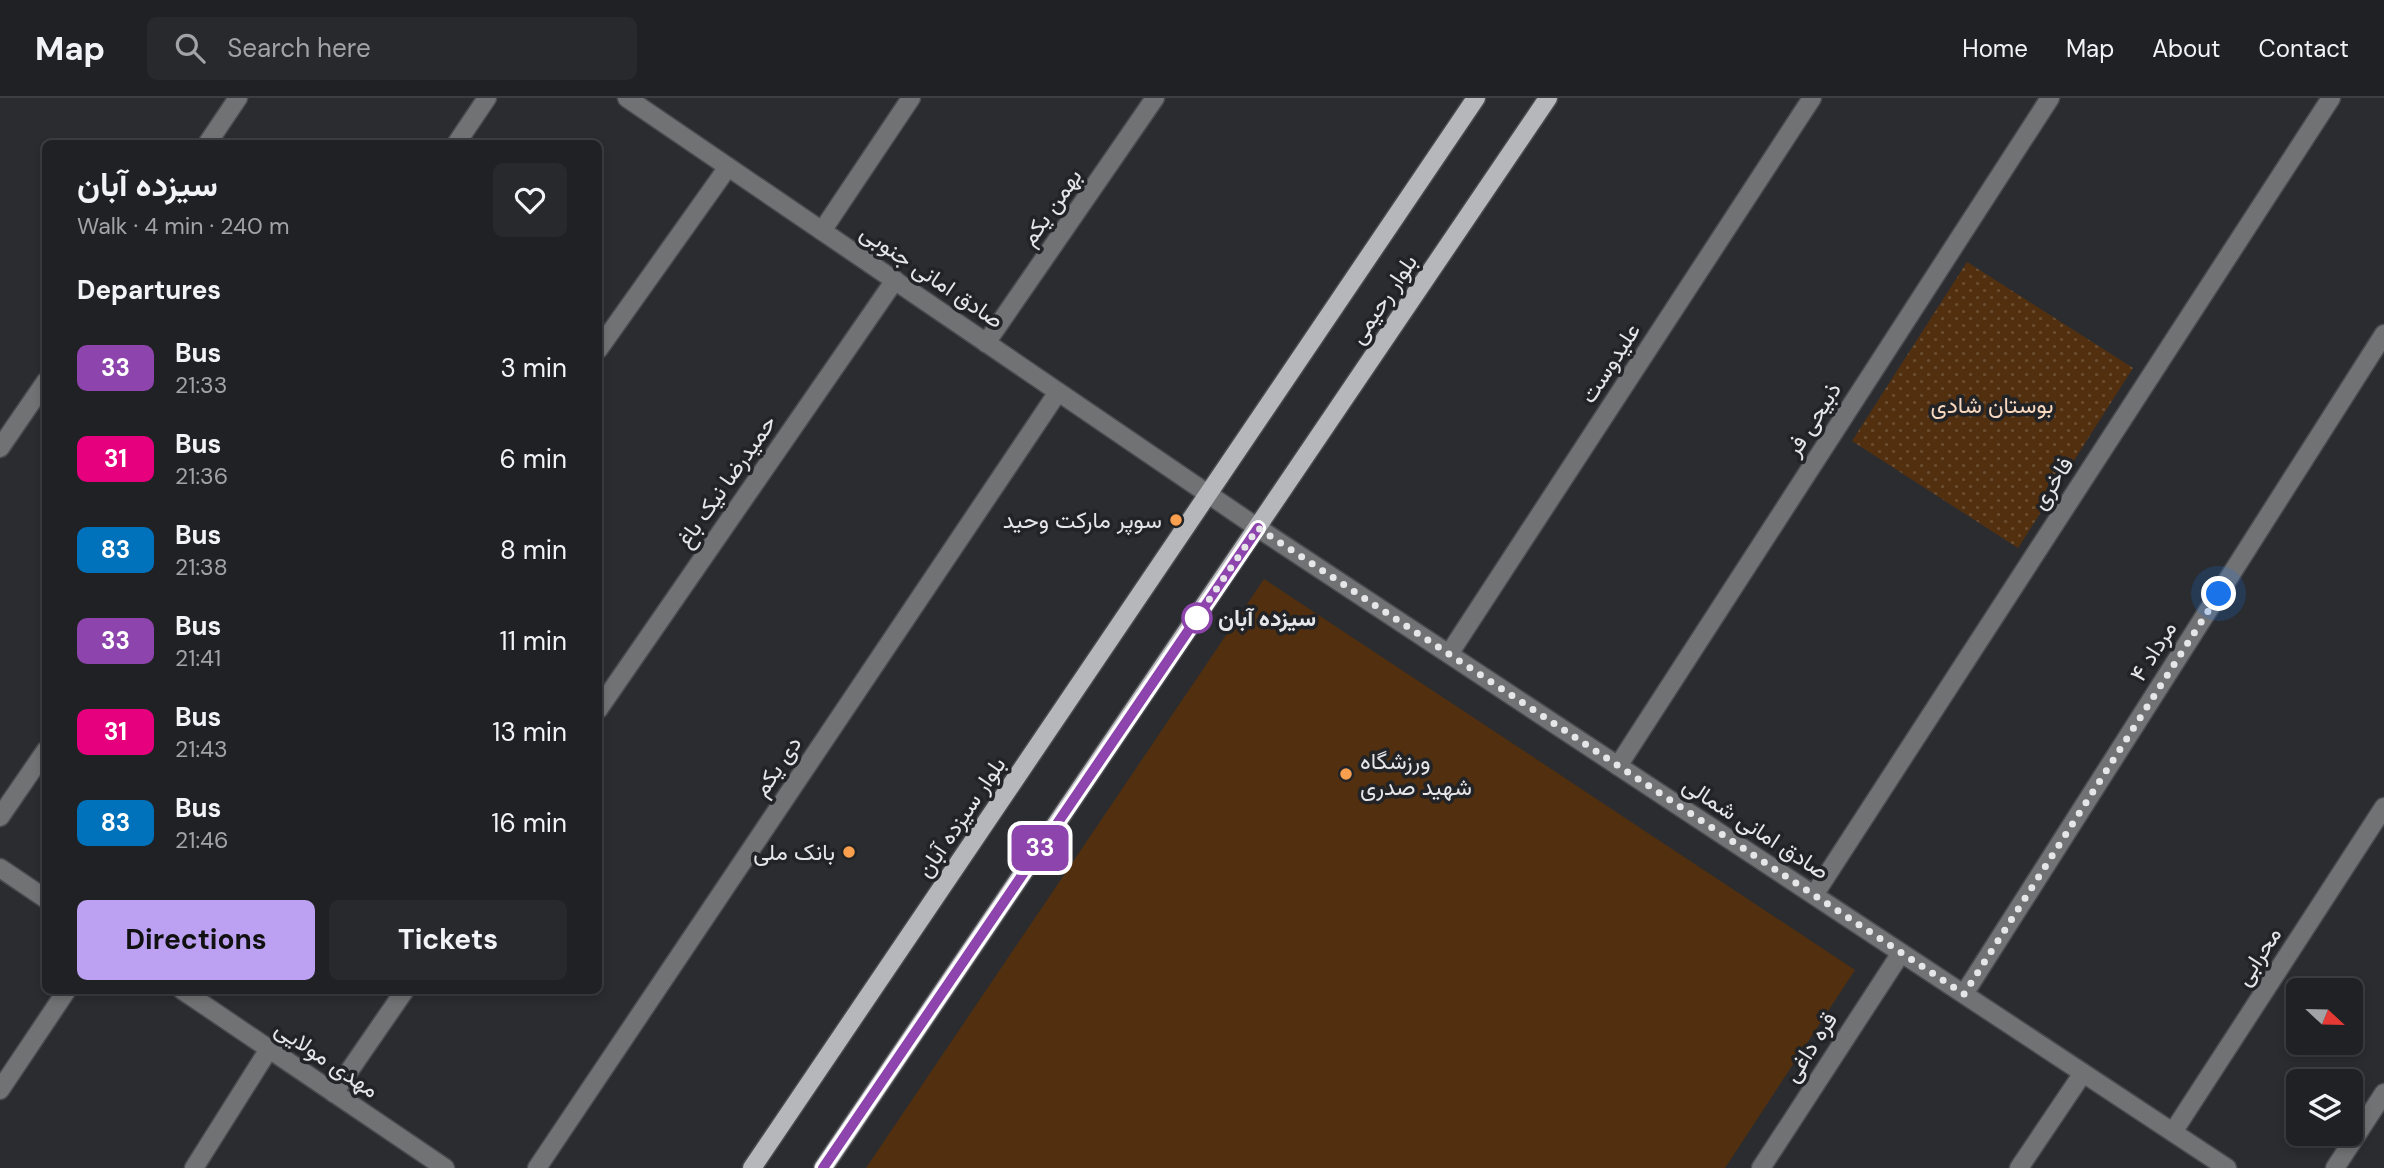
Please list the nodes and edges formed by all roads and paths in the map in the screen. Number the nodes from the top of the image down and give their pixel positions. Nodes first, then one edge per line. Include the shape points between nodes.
1 (238, 98) edge
2 (487, 98) edge
3 (911, 98) edge
4 (1155, 98) edge
5 (1476, 98) edge
6 (1548, 98) edge
7 (1812, 98) edge
8 (2050, 98) edge
9 (2331, 98) edge
10 (636, 101) edge
11 (210, 140) edge
12 (459, 140) edge
13 (728, 167) junction
14 (822, 231) junction
15 (895, 280) junction
16 (2384, 334) edge
17 (986, 343) junction
18 (602, 344) edge
19 (42, 387) edge
20 (1058, 392) junction
21 (0, 448) edge
22 (1210, 494) junction
23 (1258, 528) junction
24 (1449, 654) junction
25 (602, 704) edge
26 (42, 756) edge
27 (1618, 766) junction
28 (2384, 807) edge
29 (0, 817) edge
30 (0, 868) edge
31 (1814, 895) junction
32 (42, 896) edge
33 (1901, 953) junction
34 (63, 994) edge
35 (188, 994) edge
36 (402, 994) edge
37 (1964, 994) junction
38 (269, 1049) junction
39 (2083, 1073) junction
40 (0, 1090) edge
41 (334, 1093) junction
42 (2384, 1093) edge
43 (2173, 1132) junction
44 (194, 1168) edge
45 (445, 1168) edge
46 (537, 1168) edge
47 (752, 1168) edge
48 (823, 1168) edge
49 (1761, 1168) edge
50 (2019, 1168) edge
51 (2227, 1168) edge
52 (2335, 1168) edge

1 - 11 street
2 - 12 street
3 - 14 street
4 - 17 street, بهمن یکم
5 - 22 main road, بلوار رحیمی
6 - 23 main road, بلوار رحیمی
7 - 24 street, علیدوست
8 - 27 street, ذبیحی فر
9 - 31 street, فاخری
10 - 13 street, صادق امانی جنوبی
13 - 14 street, صادق امانی جنوبی
13 - 18 street
14 - 15 street, صادق امانی جنوبی
15 - 17 street, صادق امانی جنوبی
15 - 25 street, حمیدرضا نیک باغ
16 - 37 street, مرداد ۴
17 - 20 street, صادق امانی جنوبی
19 - 21 street
20 - 22 street, صادق امانی جنوبی
20 - 46 street, دی یکم
22 - 23 street, صادق امانی جنوبی
22 - 47 main road, بلوار سیزده آبان
23 - 24 street, صادق امانی شمالی
23 - 48 main road
24 - 27 street, صادق امانی شمالی
26 - 29 street
27 - 31 street, صادق امانی شمالی
28 - 43 street, محرابی
30 - 32 street
31 - 33 street, صادق امانی شمالی
33 - 37 street, صادق امانی شمالی
33 - 49 street, قره داغی
34 - 40 street
35 - 38 street, مهدی مولایی
36 - 41 street
37 - 39 street, صادق امانی شمالی
38 - 41 street, مهدی مولایی
38 - 44 street
39 - 43 street, صادق امانی شمالی
39 - 50 street
41 - 45 street, مهدی مولایی
42 - 52 street
43 - 51 street, صادق امانی شمالی

